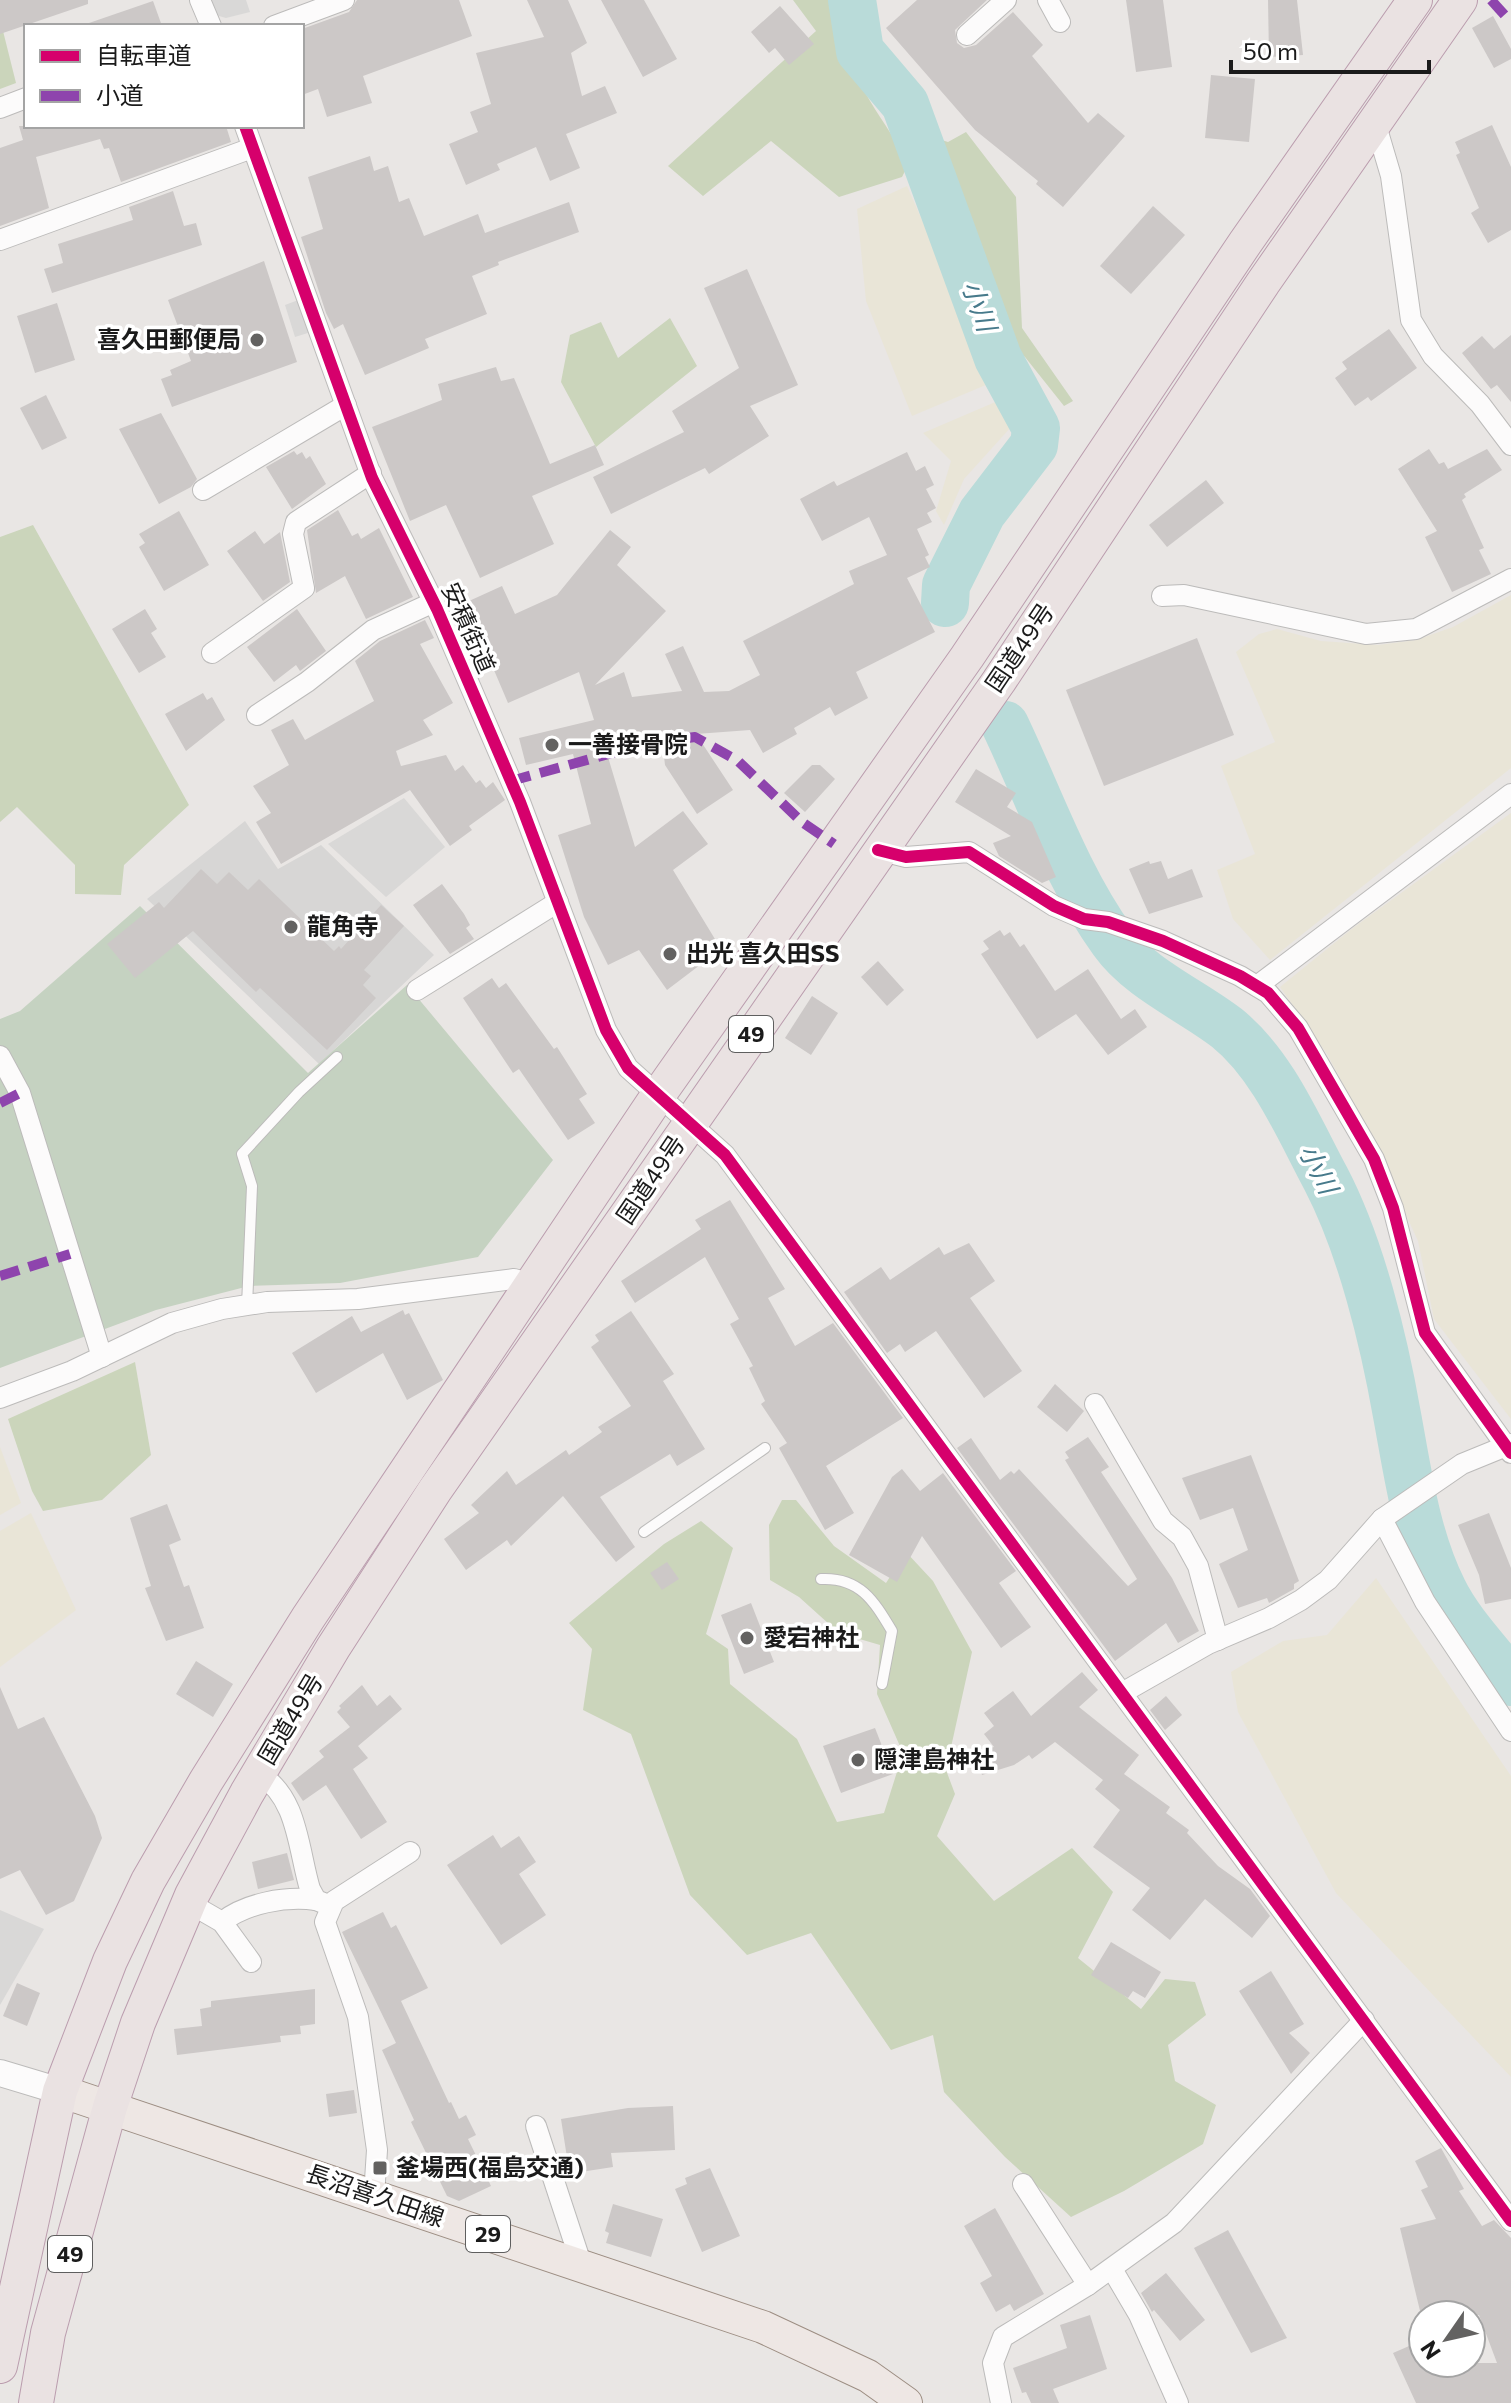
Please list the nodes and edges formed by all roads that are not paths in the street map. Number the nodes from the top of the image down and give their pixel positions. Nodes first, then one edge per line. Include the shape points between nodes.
1 (200, 0) edge
2 (344, 0) edge
3 (1006, 0) edge
4 (1048, 0) edge
5 (1460, 0) edge
6 (1401, 6) edge
7 (1060, 22) dead end
8 (210, 24) edge
9 (279, 24) edge
10 (967, 35) dead end
11 (24, 99) edge
12 (0, 108) edge
13 (1375, 122) junction
14 (246, 128) edge
15 (252, 148) junction
16 (0, 240) edge
17 (346, 405) junction
18 (1511, 445) edge
19 (371, 473) junction
20 (203, 490) dead end
21 (1511, 579) edge
22 (1162, 596) dead end
23 (434, 602) junction
24 (212, 653) dead end
25 (257, 715) dead end
26 (1511, 794) edge
27 (878, 850) junction
28 (558, 902) junction
29 (1257, 986) junction
30 (417, 990) dead end
31 (0, 1056) edge
32 (337, 1057) dead end
33 (657, 1097) junction
34 (691, 1121) junction
35 (532, 1284) junction
36 (247, 1306) junction
37 (102, 1357) junction
38 (0, 1398) edge
39 (1095, 1404) dead end
40 (1510, 1447) edge
41 (765, 1448) dead end
42 (1382, 1519) junction
43 (644, 1532) dead end
44 (821, 1579) dead end
45 (1218, 1640) junction
46 (882, 1684) dead end
47 (1122, 1693) junction
48 (1511, 1731) edge
49 (259, 1774) junction
50 (410, 1852) dead end
51 (189, 1903) junction
52 (323, 1903) junction
53 (222, 1922) junction
54 (251, 1962) dead end
55 (1364, 2020) junction
56 (0, 2073) edge
57 (60, 2091) junction
58 (110, 2107) junction
59 (536, 2126) dead end
60 (1023, 2184) dead end
61 (374, 2196) junction
62 (1511, 2221) edge
63 (582, 2266) junction
64 (1112, 2269) junction
65 (1088, 2285) junction
66 (0, 2366) edge
67 (36, 2403) edge
68 (906, 2403) edge
69 (1001, 2403) edge
70 (1178, 2403) edge

1 - 8 street
2 - 9 street
3 - 10 street
4 - 7 street
5 - 13 highway, 国道49号 / 49
6 - 33 highway, 国道49号 / 49 via 967,657
11 - 12 street
13 - 18 street via 1391,176 1411,320 1433,356
13 - 27 highway, 国道49号 / 49 via 999,681
14 - 15 street, 安積街道
15 - 16 street
15 - 17 street, 安積街道
17 - 19 street, 安積街道
17 - 20 street
19 - 23 street, 安積街道
19 - 24 street via 296,522 293,534 304,588
21 - 22 street via 1416,629 1366,634 1184,595
23 - 25 street via 373,630
23 - 28 street, 安積街道
26 - 29 street
27 - 29 street via 906,857 969,852 1054,906 1163,941
27 - 34 highway, 国道49号 / 49
28 - 30 street
28 - 33 street, 安積街道 via 606,1030 628,1068
29 - 40 street via 1298,1028 1374,1159 1393,1208 1425,1333
31 - 37 street via 20,1093
32 - 36 lane via 242,1154 252,1186
33 - 34 street, 安積街道
33 - 35 highway, 国道49号 / 49
34 - 47 street, 安積街道 via 725,1155
34 - 49 highway, 国道49号 / 49 via 435,1490
35 - 36 street via 514,1279 358,1299
35 - 57 highway, 国道49号 / 49 via 308,1618 206,1781 135,1907
36 - 37 street via 172,1323
37 - 38 street
39 - 45 street via 1163,1521 1182,1537 1198,1566
40 - 42 street via 1462,1464
41 - 43 lane
42 - 45 street via 1328,1580 1269,1618
42 - 48 street via 1425,1602
44 - 46 lane via 851,1582 892,1631
45 - 47 street
47 - 55 street, 安積街道
49 - 51 highway, 国道49号 / 49
49 - 52 street via 279,1788
50 - 52 street
51 - 53 street
51 - 58 highway, 国道49号 / 49 via 138,2023
52 - 53 street via 297,1897 237,1910
52 - 61 street via 358,2017 377,2150
53 - 54 street
55 - 62 street, 安積街道
55 - 64 street via 1174,2223
56 - 57 street
57 - 58 main road, 長沼喜久田線 / 29
57 - 66 highway, 国道49号 / 49
58 - 61 main road, 長沼喜久田線 / 29
58 - 67 highway, 国道49号 / 49 via 48,2333
59 - 63 street
60 - 65 street
61 - 63 main road, 長沼喜久田線 / 29
63 - 68 main road, 長沼喜久田線 / 29 via 763,2327 868,2376
64 - 65 street
64 - 70 street
65 - 69 street via 1003,2337 993,2363

